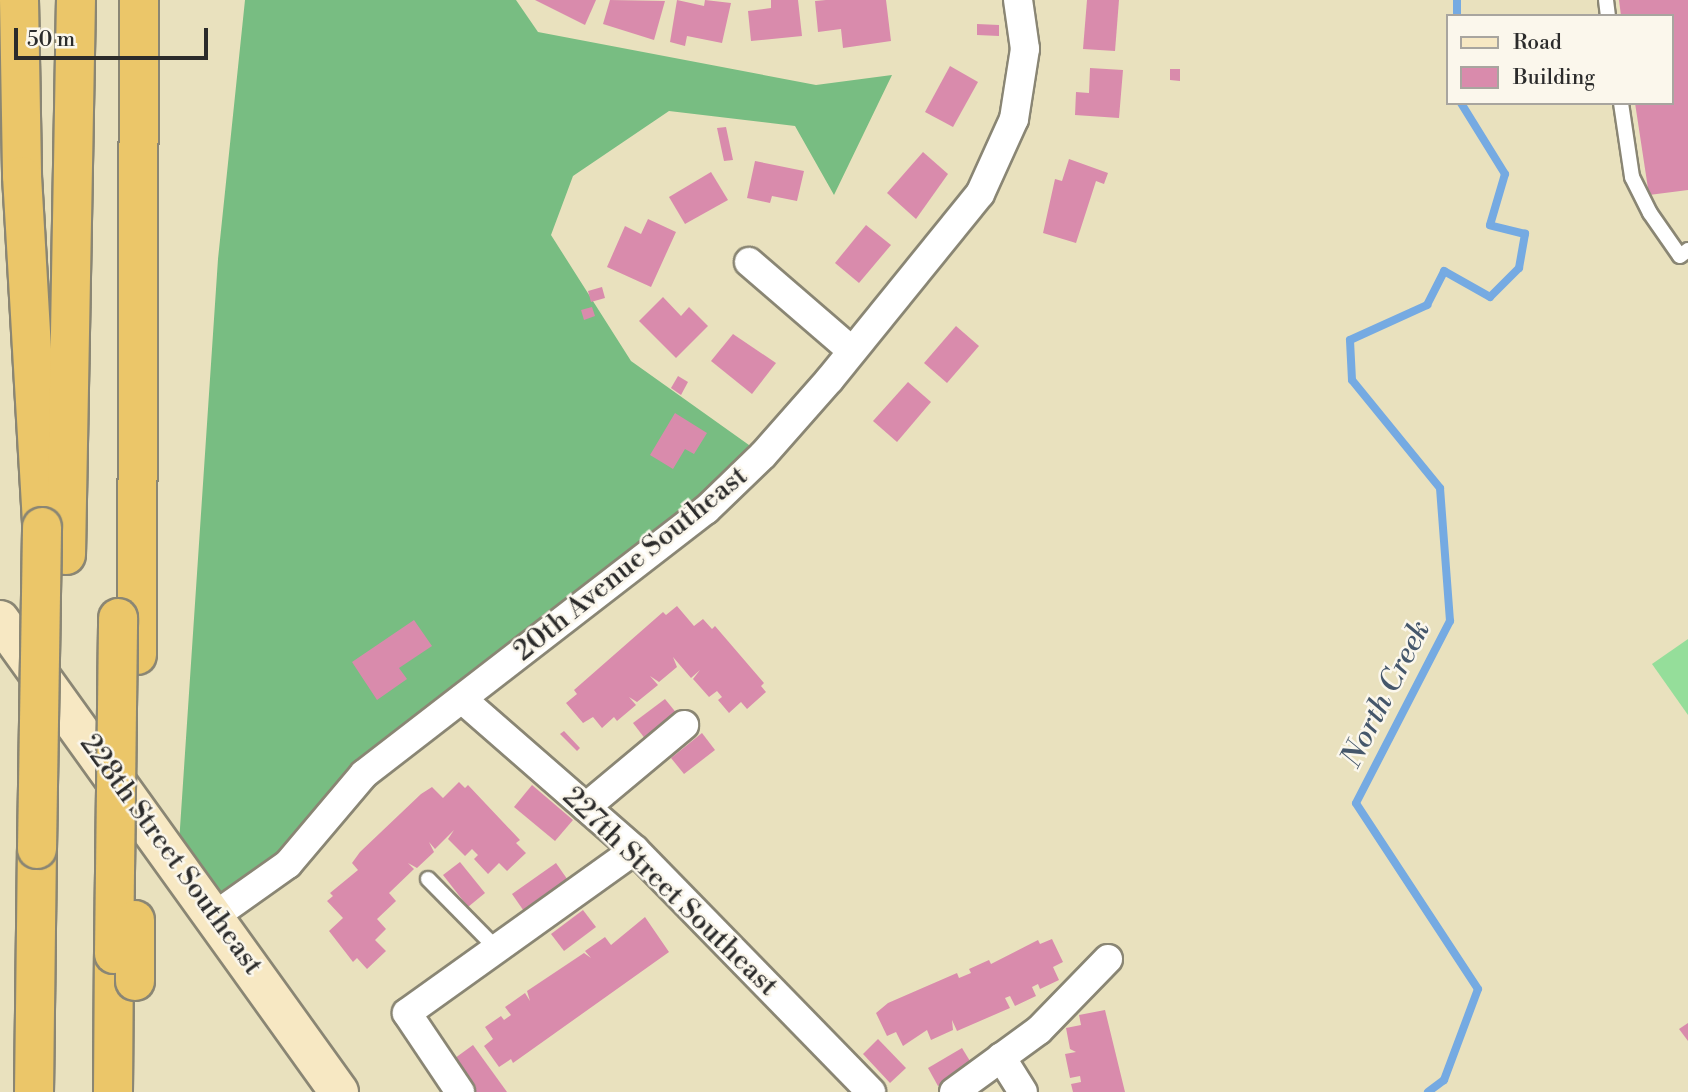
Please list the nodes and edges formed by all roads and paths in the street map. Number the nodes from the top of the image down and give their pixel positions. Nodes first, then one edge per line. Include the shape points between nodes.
1 (19, 0) edge
2 (52, 0) edge
3 (76, 0) edge
4 (117, 0) edge
5 (139, 0) edge
6 (1018, 0) edge
7 (1621, 105) edge
8 (1688, 250) edge
9 (749, 262) dead end
10 (852, 351) junction
11 (54, 541) junction
12 (0, 620) edge
13 (462, 699) junction
14 (684, 724) dead end
15 (586, 807) junction
16 (635, 850) junction
17 (47, 859) junction
18 (428, 879) dead end
19 (216, 915) junction
20 (497, 949) junction
21 (1108, 959) dead end
22 (125, 967) junction
23 (1001, 1057) junction
24 (34, 1092) edge
25 (54, 1092) edge
26 (113, 1092) edge
27 (136, 1092) edge
28 (339, 1092) edge
29 (460, 1092) edge
30 (871, 1092) edge
31 (954, 1092) edge
32 (1023, 1092) edge

1 - 11 highway via 22,176
2 - 11 highway
3 - 11 highway
4 - 22 highway, bridge via 114,206
5 - 22 highway, bridge via 137,655
6 - 10 street, 20th Avenue Southeast via 1025,49 1014,119 980,194
7 - 8 lane via 1632,177 1680,256
9 - 10 street
10 - 13 street, 20th Avenue Southeast via 763,456 706,510
11 - 17 highway, bridge
12 - 19 main road, 228th Street Southeast
13 - 15 street, 227th Street Southeast
13 - 19 street, 20th Avenue Southeast via 364,774 288,864
14 - 15 street
15 - 16 street, 227th Street Southeast
16 - 20 street
16 - 30 street, 227th Street Southeast
17 - 24 highway
17 - 25 highway
18 - 20 lane
19 - 28 main road, 228th Street Southeast
20 - 29 street via 407,1013
21 - 23 street via 1039,1030
22 - 26 highway
22 - 27 highway
23 - 31 street
23 - 32 street

